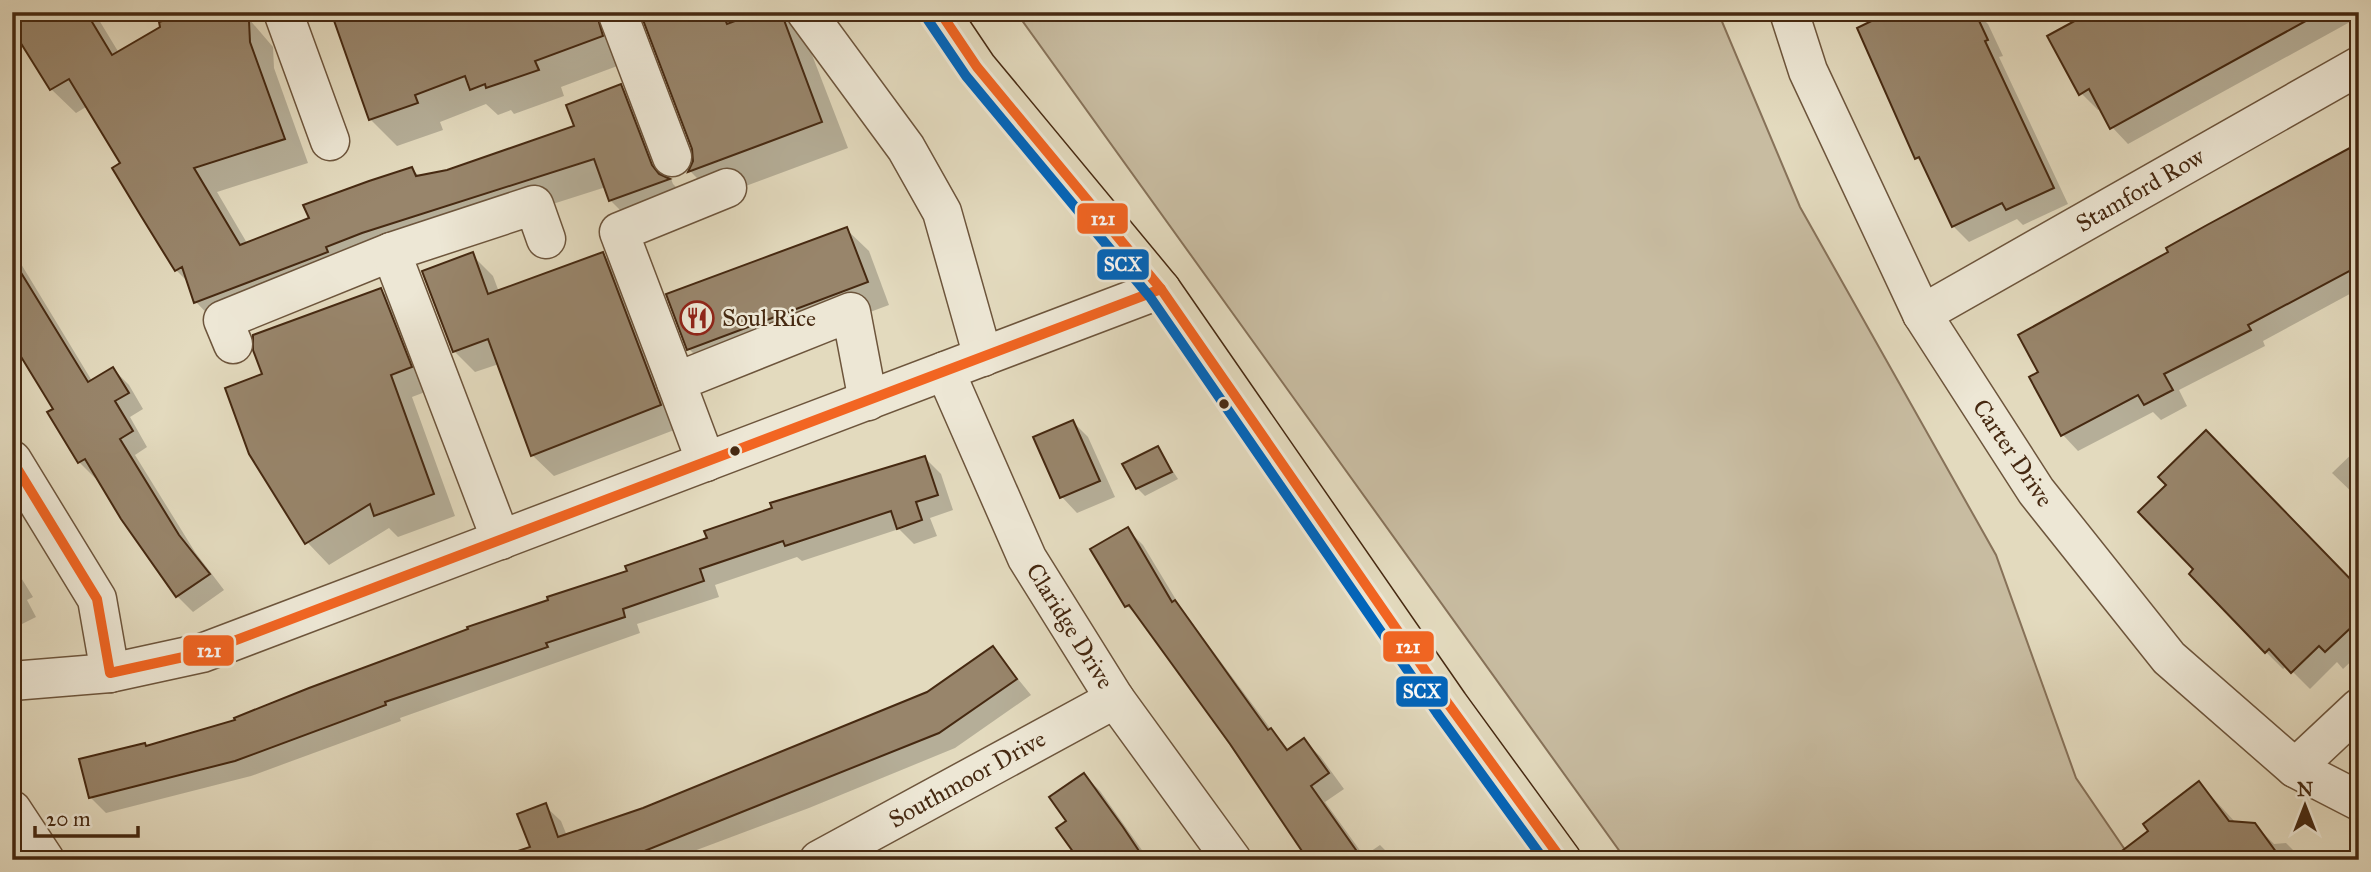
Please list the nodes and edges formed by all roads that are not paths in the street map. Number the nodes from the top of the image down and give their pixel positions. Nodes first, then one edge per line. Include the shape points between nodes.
1 (283, 12) edge
2 (617, 12) edge
3 (806, 12) edge
4 (940, 12) edge
5 (1789, 12) edge
6 (2359, 66) edge
7 (330, 141) dead end
8 (672, 157) dead end
9 (727, 188) dead end
10 (546, 239) dead end
11 (391, 253) junction
12 (1161, 289) junction
13 (1922, 314) junction
14 (233, 344) dead end
15 (983, 357) junction
16 (945, 371) junction
17 (676, 382) junction
18 (868, 401) junction
19 (12, 460) edge
20 (706, 462) junction
21 (500, 540) junction
22 (110, 673) junction
23 (12, 681) edge
24 (1115, 699) junction
25 (2359, 708) edge
26 (2295, 768) junction
27 (2359, 801) edge
28 (12, 810) edge
29 (45, 860) edge
30 (819, 860) edge
31 (1232, 860) edge
32 (1562, 860) edge

1 - 7 street
2 - 8 street
3 - 15 street via 906,148 942,212
4 - 12 main road via 977,67
5 - 13 street, Carter Drive via 1808,71
6 - 13 street, Stamford Row
9 - 17 street via 619,232
10 - 11 street via 534,205
11 - 14 street via 223,320
11 - 21 street
12 - 15 street
12 - 32 main road
13 - 26 street, Carter Drive via 2036,491 2169,658
15 - 16 street
16 - 18 street
16 - 24 street, Claridge Drive via 1027,558
17 - 18 street via 851,312
17 - 20 street
18 - 20 street
19 - 22 street via 97,599
20 - 21 street
21 - 22 street via 202,653
22 - 23 street
24 - 30 street, Southmoor Drive
24 - 31 street, Claridge Drive
25 - 26 street
26 - 27 street, Carter Drive
28 - 29 street

